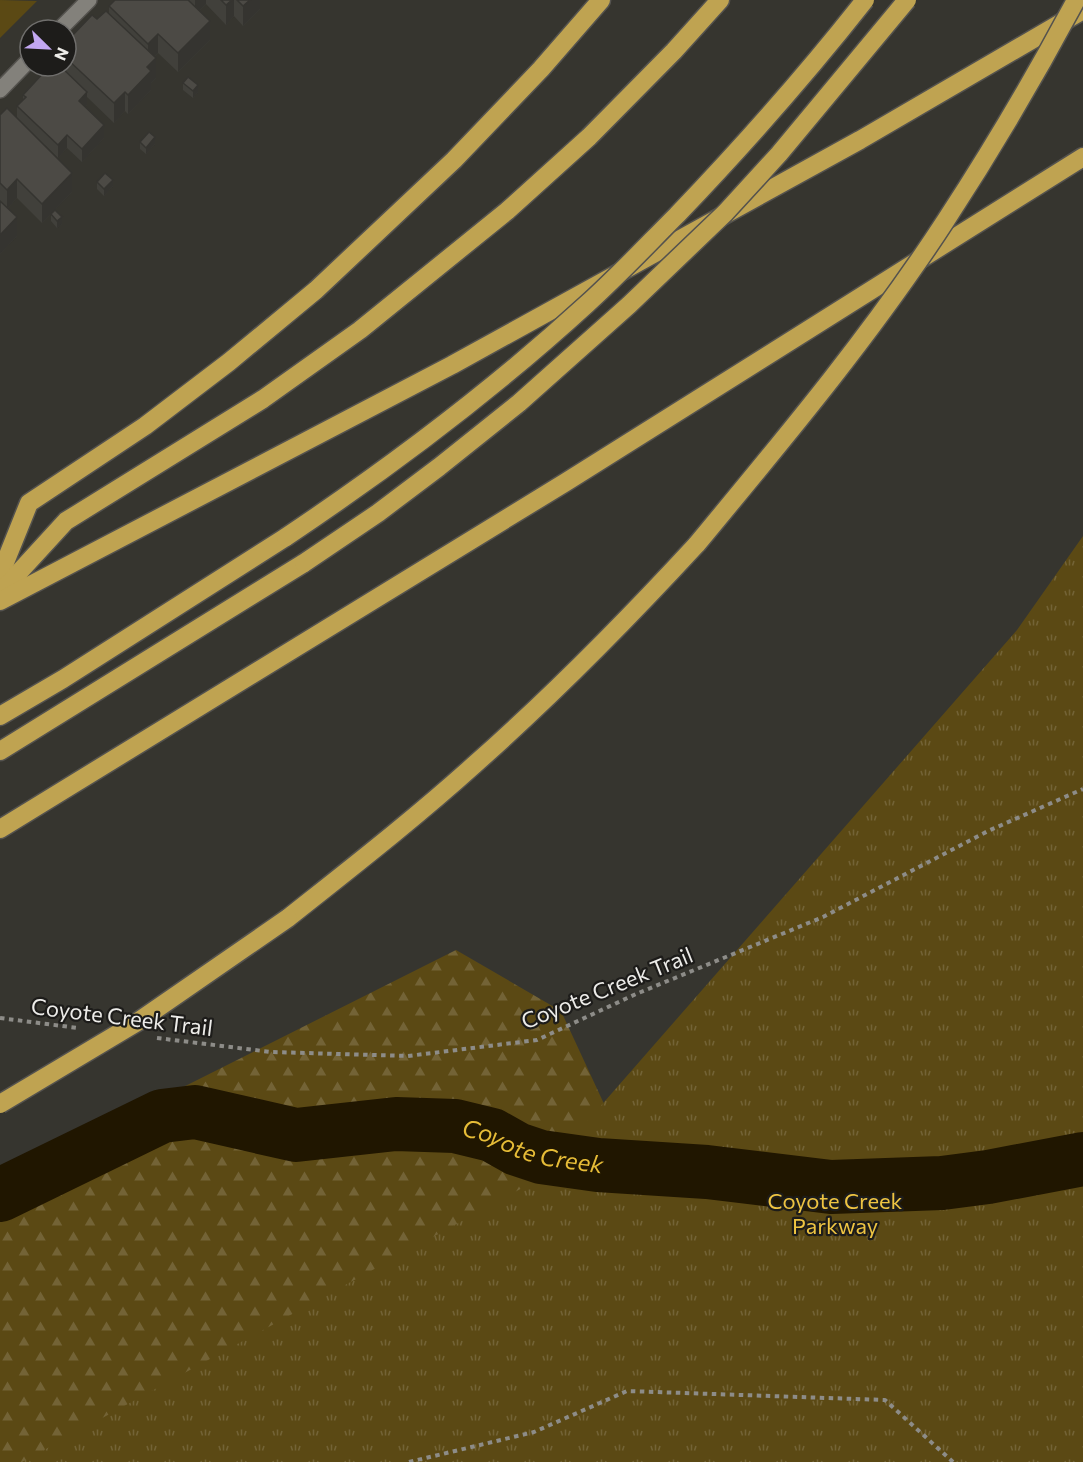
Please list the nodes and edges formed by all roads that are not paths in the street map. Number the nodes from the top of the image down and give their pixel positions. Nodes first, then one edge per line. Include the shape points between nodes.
1 (89, 0) edge
2 (601, 0) edge
3 (720, 0) edge
4 (865, 0) edge
5 (907, 0) edge
6 (1076, 0) edge
7 (1083, 10) edge
8 (71, 18) edge
9 (18, 71) edge
10 (0, 90) edge
11 (1081, 160) edge
12 (0, 574) edge
13 (0, 593) edge
14 (0, 601) edge
15 (0, 716) edge
16 (0, 750) edge
17 (0, 830) edge
18 (0, 1104) edge

1 - 8 street
2 - 12 highway via 454,160 316,290 145,426 29,503
3 - 13 highway via 589,137 507,211 360,330 263,399 66,521
4 - 15 highway, bridge via 725,165 588,304 447,422 370,481 286,537
5 - 16 highway, bridge via 725,213 519,403 378,513 304,563
6 - 18 highway, bridge via 945,221 848,356 767,460 638,609 475,765 288,918 139,1021
7 - 14 highway via 860,140 462,360
9 - 10 street
11 - 17 highway

